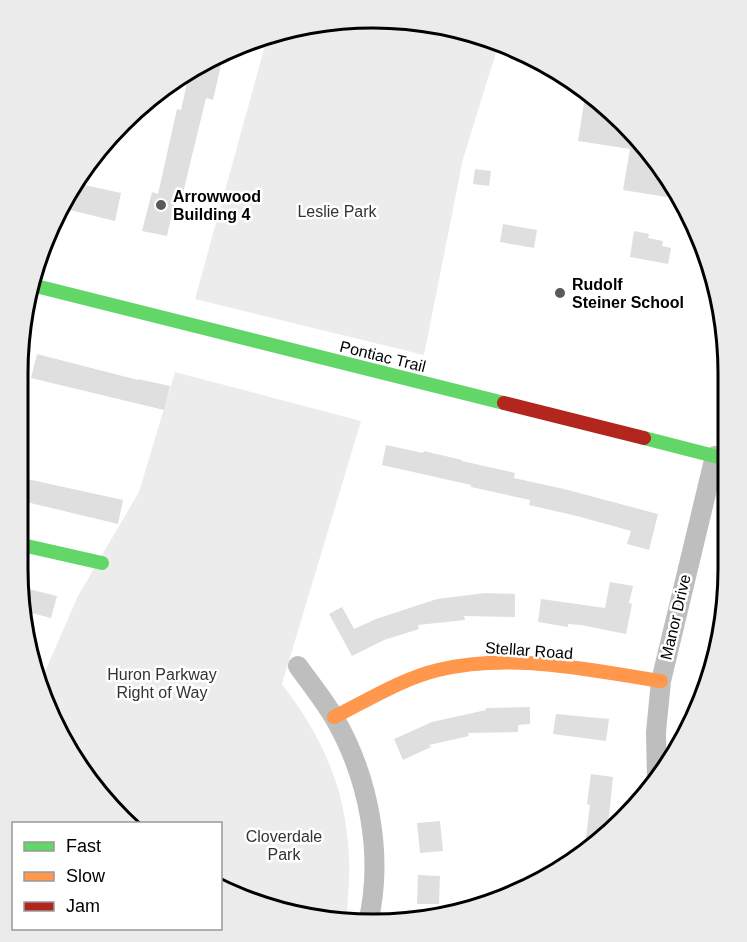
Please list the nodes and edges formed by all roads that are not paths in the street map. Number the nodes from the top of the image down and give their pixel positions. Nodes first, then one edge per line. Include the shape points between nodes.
1 (39, 287) edge
2 (718, 457) edge
3 (718, 466) edge
4 (28, 546) edge
5 (102, 563) dead end
6 (298, 666) dead end
7 (661, 681) junction
8 (334, 717) junction
9 (657, 765) edge
10 (370, 914) edge

1 - 2 main road, Pontiac Trail
3 - 7 street, Manor Drive
4 - 5 main road
6 - 8 street
7 - 8 main road, Stellar Road via 525,663 478,663 417,677
7 - 9 street, Manor Drive
8 - 10 street via 358,768 370,819 375,876

